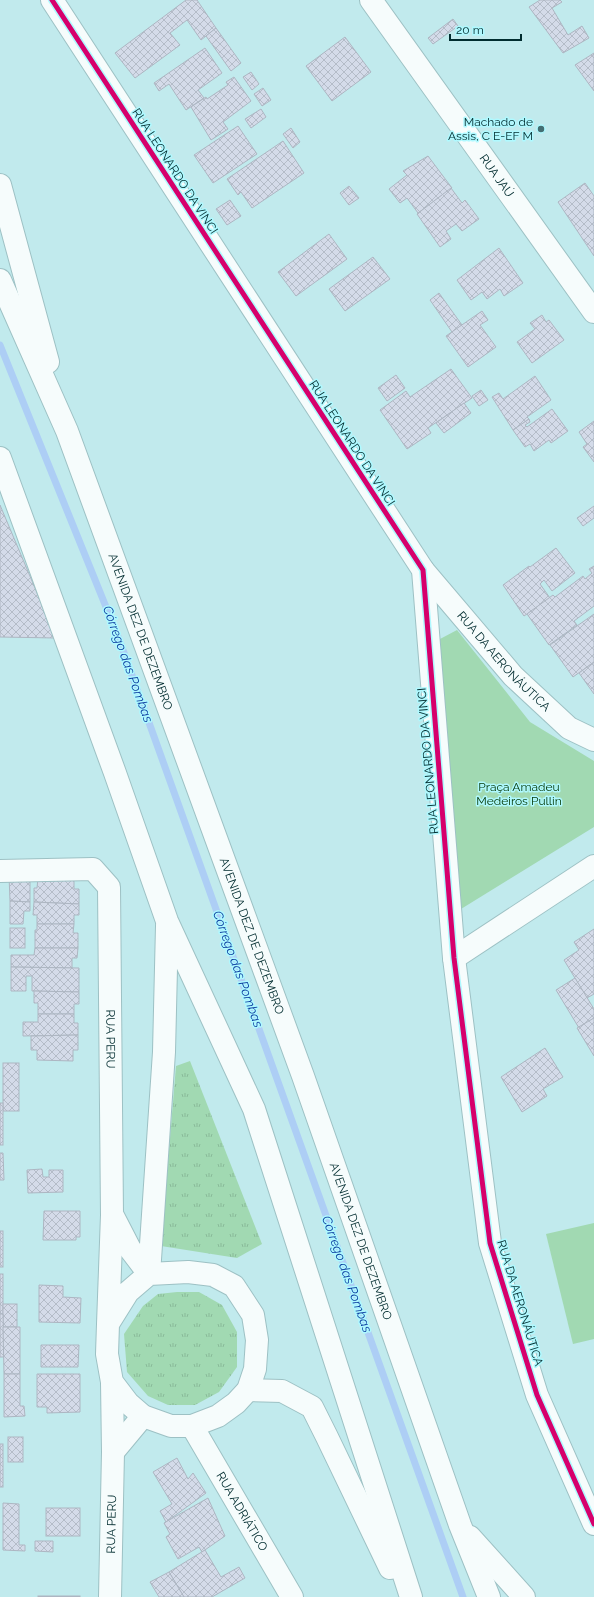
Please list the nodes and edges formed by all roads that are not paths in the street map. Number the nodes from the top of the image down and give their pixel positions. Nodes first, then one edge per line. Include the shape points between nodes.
1 (52, 0) edge
2 (371, 0) edge
3 (0, 185) edge
4 (0, 280) edge
5 (594, 312) edge
6 (67, 431) junction
7 (0, 458) edge
8 (423, 570) junction
9 (594, 740) edge
10 (594, 866) edge
11 (0, 871) edge
12 (167, 921) junction
13 (454, 958) junction
14 (112, 1215) junction
15 (149, 1274) junction
16 (108, 1324) junction
17 (112, 1382) junction
18 (248, 1390) junction
19 (143, 1416) junction
20 (192, 1426) junction
21 (113, 1452) junction
22 (594, 1524) edge
23 (460, 1525) junction
24 (110, 1597) edge
25 (292, 1597) edge
26 (404, 1597) edge
27 (411, 1597) edge
28 (489, 1597) edge
29 (524, 1597) edge

1 - 8 main road, RUA LEONARDO DA VINCI
2 - 5 main road, RUA JAÚ
3 - 6 main road
4 - 6 main road, AVENIDA DEZ DE DEZEMBRO
6 - 23 main road, AVENIDA DEZ DE DEZEMBRO via 306,1084
7 - 12 main road
8 - 9 main road, RUA DA AERONÁUTICA via 513,676 569,728
8 - 13 main road, RUA LEONARDO DA VINCI
10 - 13 main road
11 - 14 main road, RUA PERU via 93,869 109,887
12 - 15 main road via 164,1052
12 - 27 main road via 254,1109
13 - 22 main road, RUA DA AERONÁUTICA via 490,1243 537,1395
14 - 15 main road, RUA PERU via 130,1249
14 - 16 main road, RUA PERU
15 - 16 main road via 128,1292
15 - 18 main road via 188,1272 213,1275 234,1286 253,1316 257,1340 255,1369
16 - 17 main road, RUA PERU via 107,1354
17 - 19 main road via 128,1404
17 - 21 main road, RUA PERU
18 - 20 main road via 236,1404 218,1416
18 - 26 main road via 282,1391 312,1407
19 - 20 main road via 171,1426
19 - 21 main road
20 - 25 main road, RUA ADRIÁTICO
21 - 24 main road, RUA PERU
23 - 28 main road, AVENIDA DEZ DE DEZEMBRO
23 - 29 main road

